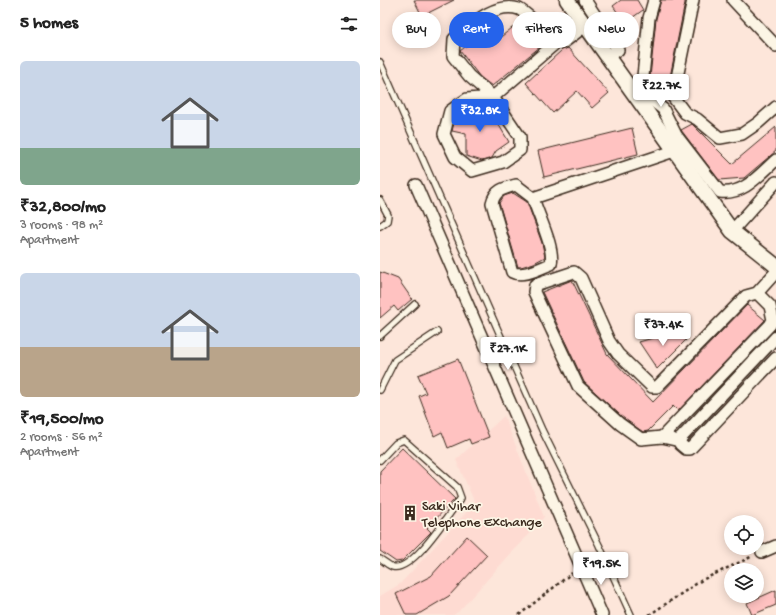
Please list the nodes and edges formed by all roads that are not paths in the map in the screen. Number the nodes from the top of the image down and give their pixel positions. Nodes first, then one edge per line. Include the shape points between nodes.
1 (566, 0) edge
2 (585, 0) edge
3 (654, 0) edge
4 (693, 0) edge
5 (733, 0) edge
6 (522, 12) edge
7 (582, 22) junction
8 (576, 25) edge
9 (776, 46) edge
10 (550, 48) edge
11 (606, 57) junction
12 (380, 62) edge
13 (493, 97) junction
14 (776, 107) edge
15 (680, 108) junction
16 (668, 118) junction
17 (656, 126) junction
18 (674, 151) junction
19 (776, 160) edge
20 (776, 182) edge
21 (416, 185) dead end
22 (533, 198) junction
23 (380, 200) edge
24 (380, 226) edge
25 (732, 231) junction
26 (776, 266) edge
27 (776, 272) edge
28 (757, 293) junction
29 (415, 304) dead end
30 (437, 332) dead end
31 (380, 336) edge
32 (776, 337) edge
33 (776, 358) edge
34 (738, 376) junction
35 (749, 387) junction
36 (380, 390) edge
37 (662, 437) junction
38 (680, 441) junction
39 (380, 460) edge
40 (776, 548) edge
41 (764, 551) edge
42 (380, 559) edge
43 (602, 615) edge
44 (631, 615) edge

1 - 7 street
2 - 11 street via 618,50
3 - 16 street via 649,18 642,86 644,94 663,109
4 - 15 street via 673,97
5 - 9 street
6 - 13 street via 502,7 472,23 454,39 453,56 469,76
7 - 8 street
7 - 11 street
10 - 13 street
11 - 17 street
12 - 44 lane via 542,430
13 - 13 street via 467,99 450,111 444,134 455,158 472,171 503,162 520,150 520,137
14 - 15 street via 742,134 720,138
15 - 16 street
16 - 17 street
16 - 19 street via 676,135 720,192 731,194 747,186
17 - 18 street
18 - 22 street
18 - 25 street
20 - 25 street
21 - 43 street
22 - 22 street via 516,185 498,191 492,203 512,272 515,274 523,274 551,264 552,258
23 - 24 lane via 388,215 387,221
25 - 26 street
27 - 28 street
28 - 37 street via 770,306 773,320 770,325
28 - 37 street via 746,296 658,387 652,387 609,342 581,278 574,272 535,285 534,292 578,386 620,424 641,439
29 - 31 lane
30 - 36 lane via 395,360
32 - 34 street
33 - 35 street
34 - 35 street
34 - 38 street
35 - 38 street via 690,449 686,449
37 - 38 street
39 - 42 lane via 396,444 404,440 457,487 460,498 432,539 404,566 394,567
40 - 41 street

